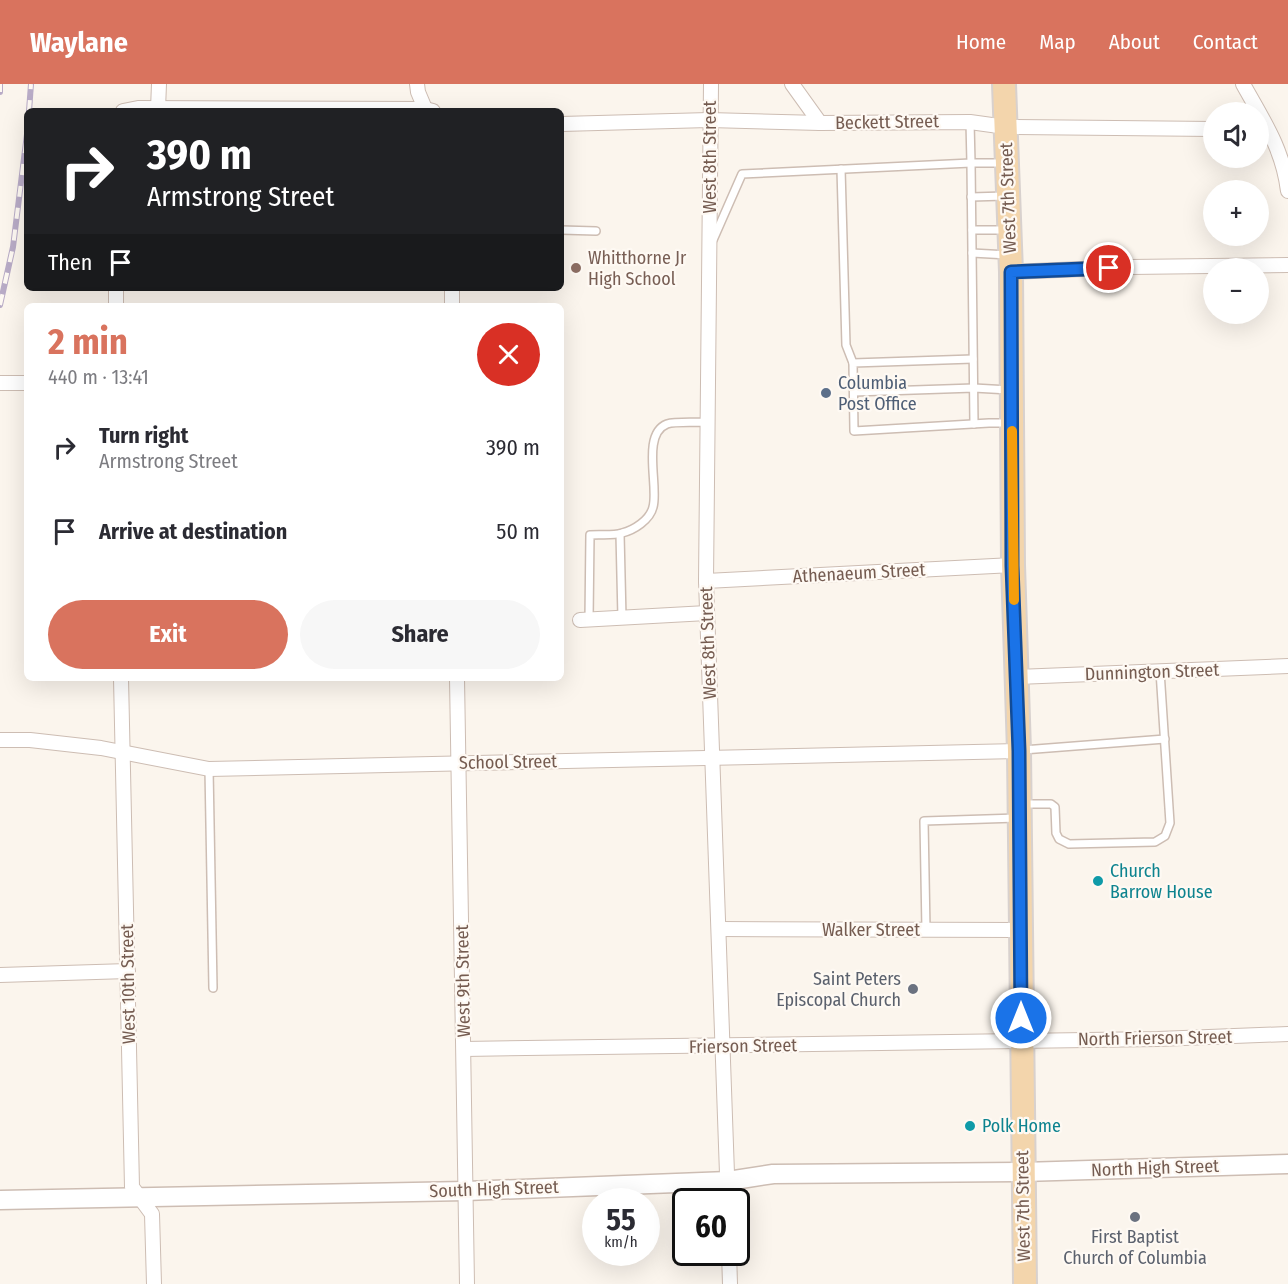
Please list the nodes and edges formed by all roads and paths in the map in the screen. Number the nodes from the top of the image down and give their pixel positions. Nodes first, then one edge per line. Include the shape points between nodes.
1 (159, 84) edge
2 (417, 84) edge
3 (711, 84) edge
4 (792, 84) edge
5 (1004, 84) edge
6 (1243, 84) edge
7 (1251, 102) edge
8 (158, 108) edge
9 (427, 108) edge
10 (709, 120) junction
11 (970, 122) junction
12 (820, 123) junction
13 (564, 124) edge
14 (1006, 127) junction
15 (1203, 129) edge
16 (1269, 139) edge
17 (970, 163) junction
18 (1007, 163) junction
19 (841, 169) junction
20 (1288, 191) edge
21 (1008, 196) junction
22 (971, 197) junction
23 (564, 230) edge
24 (972, 230) junction
25 (1010, 230) junction
26 (596, 231) dead end
27 (711, 245) junction
28 (972, 253) junction
29 (1011, 264) junction
30 (1288, 265) edge
31 (973, 358) junction
32 (853, 363) junction
33 (0, 383) edge
34 (24, 383) edge
35 (974, 388) junction
36 (1012, 390) junction
37 (854, 392) junction
38 (708, 422) junction
39 (1012, 423) junction
40 (974, 424) junction
41 (620, 534) junction
42 (1012, 566) junction
43 (706, 581) junction
44 (707, 614) junction
45 (622, 618) junction
46 (585, 620) joint
47 (1288, 666) edge
48 (1160, 671) junction
49 (1017, 677) junction
50 (121, 681) edge
51 (458, 681) edge
52 (0, 740) edge
53 (1165, 740) junction
54 (1019, 751) junction
55 (122, 754) junction
56 (713, 757) junction
57 (459, 763) junction
58 (209, 769) junction
59 (1018, 811) junction
60 (720, 929) junction
61 (926, 930) junction
62 (1021, 930) junction
63 (128, 971) junction
64 (0, 975) edge
65 (213, 988) dead end
66 (1288, 1034) edge
67 (1021, 1041) junction
68 (723, 1046) junction
69 (464, 1049) junction
70 (1288, 1164) edge
71 (1023, 1172) junction
72 (728, 1181) junction
73 (728, 1188) edge
74 (466, 1191) junction
75 (138, 1196) junction
76 (0, 1200) edge
77 (729, 1266) edge
78 (154, 1284) edge
79 (467, 1284) edge
80 (730, 1284) edge
81 (1025, 1284) edge

1 - 8 street
2 - 9 street
3 - 10 street, West 8th Street
4 - 12 street
5 - 14 main road, West 7th Street
6 - 7 street
10 - 12 street, Beckett Street
10 - 13 street, Beckett Street
10 - 27 street, West 8th Street
11 - 12 street, Beckett Street
11 - 14 street, Beckett Street
11 - 17 lane
14 - 15 street, Beckett Street
14 - 18 main road, West 7th Street
16 - 20 street via 1285,168
17 - 18 lane
17 - 19 lane
17 - 22 lane
18 - 21 main road, West 7th Street
19 - 27 lane via 742,174
19 - 32 lane via 846,345
21 - 22 lane
21 - 25 main road, West 7th Street
22 - 24 lane
23 - 26 lane
24 - 25 lane
24 - 28 lane
25 - 29 main road, West 7th Street
27 - 38 street, West 8th Street
28 - 29 lane
28 - 31 lane
29 - 30 street
29 - 36 main road, West 7th Street
31 - 32 lane
31 - 35 lane
32 - 37 lane
33 - 34 street
35 - 36 lane
35 - 37 lane
35 - 40 lane
36 - 39 main road, West 7th Street
37 - 40 lane via 854,431
38 - 41 lane via 667,424 658,430 653,441 653,507 637,527
38 - 43 street, West 8th Street
39 - 40 lane
39 - 42 main road, West 7th Street
41 - 45 lane
41 - 46 lane via 590,535
42 - 43 street, Athenaeum Street
42 - 49 main road, West 7th Street
43 - 44 street, West 8th Street
44 - 45 street
44 - 56 street, West 8th Street
45 - 46 street
47 - 48 street, Dunnington Street
48 - 49 street, Dunnington Street
48 - 53 lane
49 - 54 main road, West 7th Street
50 - 55 street, West 10th Street
51 - 57 street, West 9th Street
52 - 55 street, School Street via 100,748
53 - 54 lane
53 - 59 lane via 1170,823 1165,836 1155,842 1069,844 1056,833 1055,807 1051,804
54 - 56 street, School Street
54 - 59 main road, West 7th Street
55 - 58 street, School Street
55 - 63 street, West 10th Street
56 - 57 street, School Street
56 - 60 street, West 8th Street
57 - 58 street, School Street
57 - 69 street, West 9th Street
58 - 65 lane
59 - 61 lane via 924,821
59 - 62 main road, West 7th Street
60 - 61 street, Walker Street
60 - 68 street, West 8th Street
61 - 62 street, Walker Street
62 - 67 main road, West 7th Street
63 - 64 street
63 - 75 street, West 10th Street via 132,1187
66 - 67 street, North Frierson Street
67 - 68 street, Frierson Street
67 - 71 main road, West 7th Street
68 - 69 street, Frierson Street
68 - 72 street, West 8th Street
69 - 74 street, West 9th Street
70 - 71 street, North High Street
71 - 72 street, South High Street via 773,1174
71 - 81 main road, West 7th Street
72 - 73 street, West 8th Street
72 - 74 street, South High Street
74 - 75 street, South High Street
74 - 79 street, West 9th Street
75 - 76 street, South High Street
75 - 78 street, West 10th Street via 152,1214
77 - 80 street

